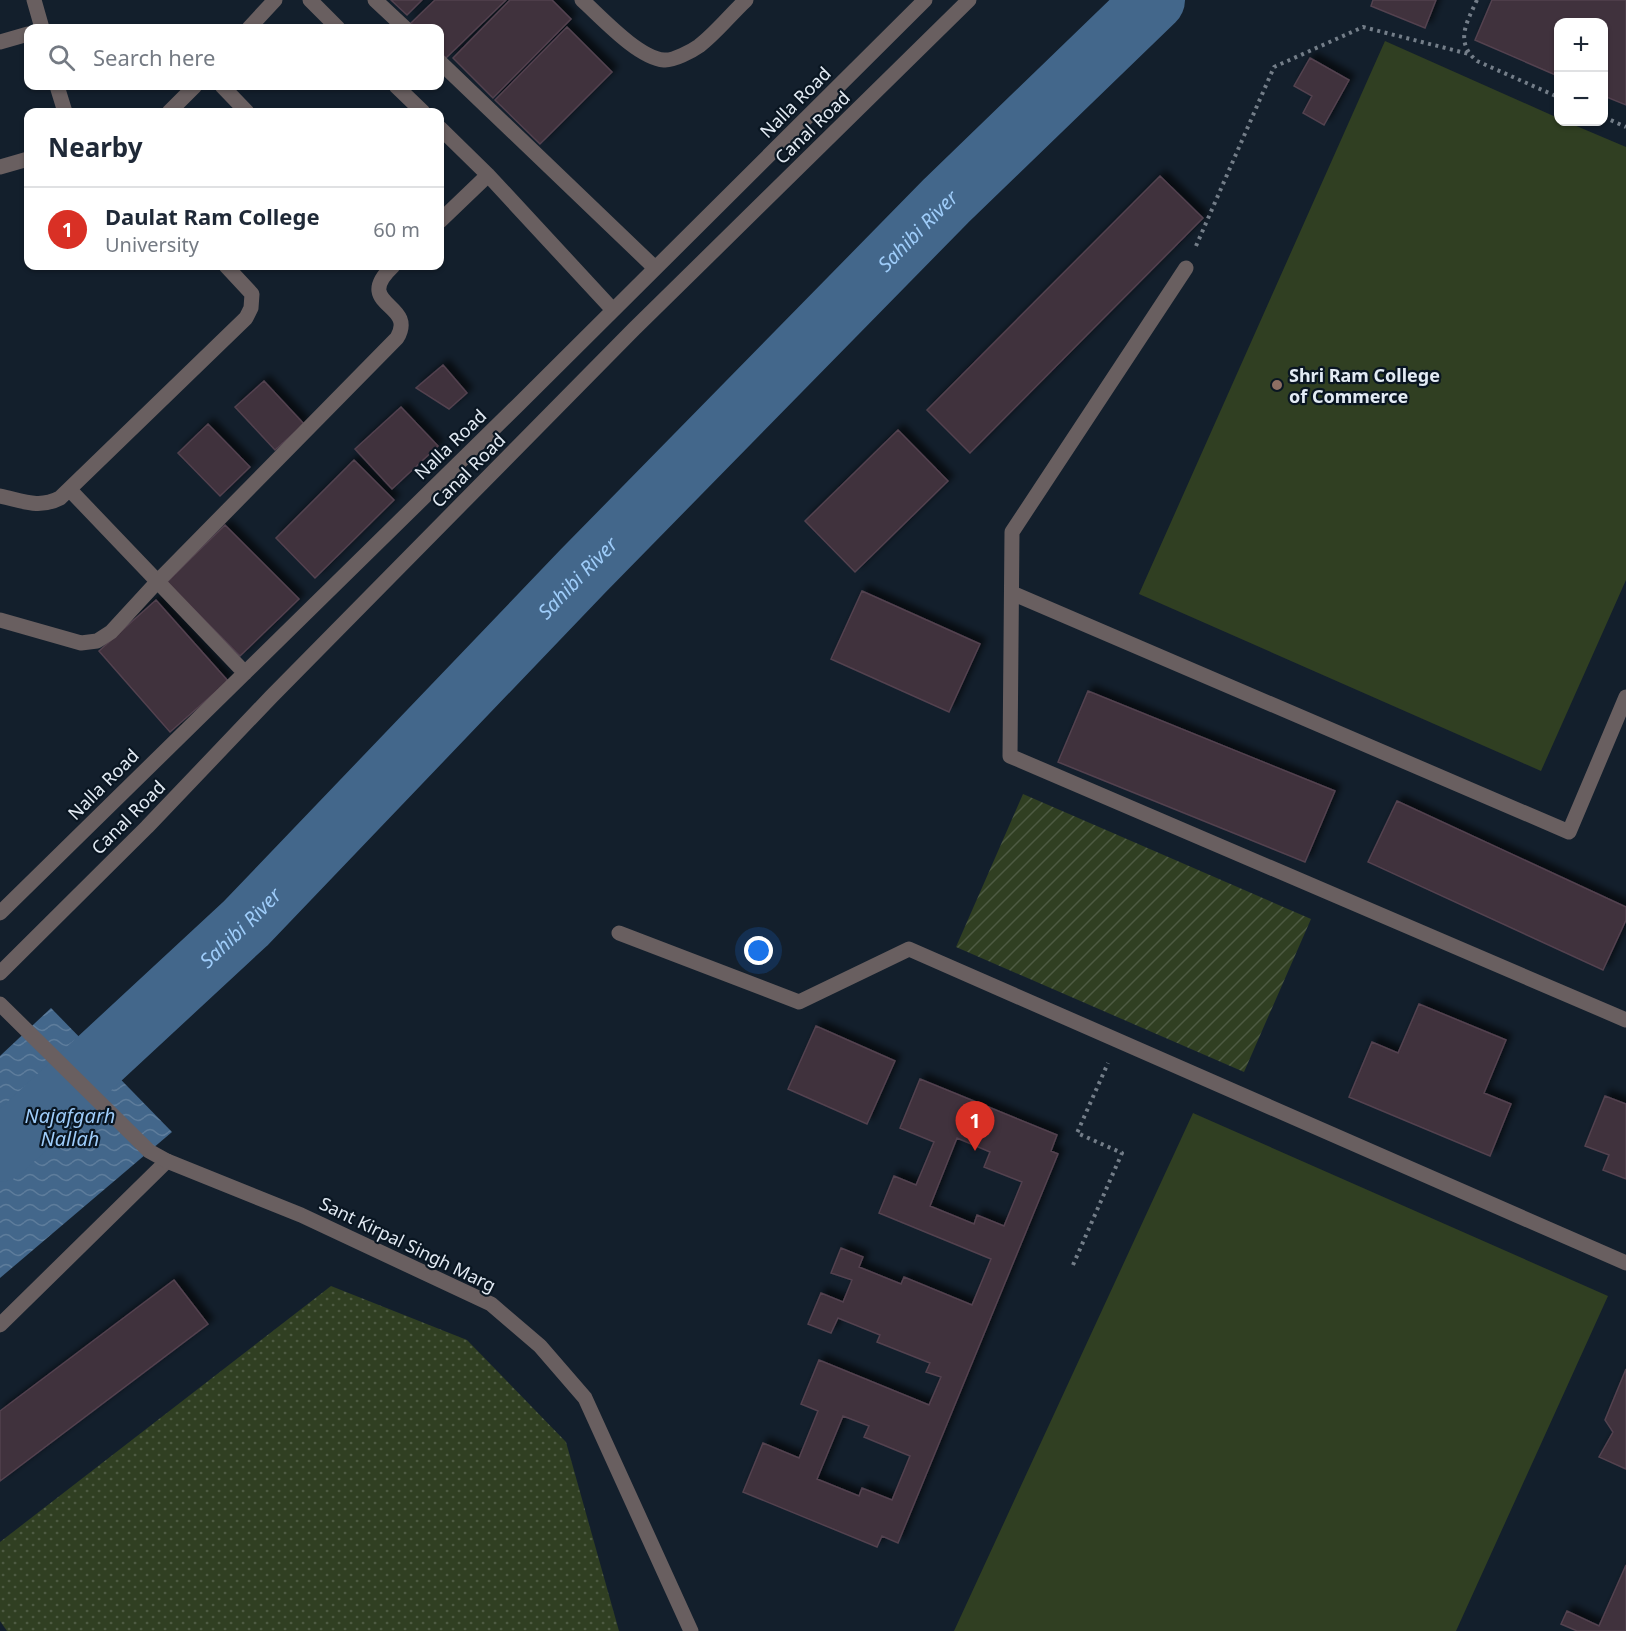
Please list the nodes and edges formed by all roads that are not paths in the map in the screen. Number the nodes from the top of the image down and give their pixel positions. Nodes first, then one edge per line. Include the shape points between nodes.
1 (34, 0) edge
2 (275, 0) edge
3 (310, 0) edge
4 (375, 0) edge
5 (582, 0) edge
6 (746, 0) edge
7 (925, 0) edge
8 (969, 0) edge
9 (41, 24) edge
10 (253, 24) edge
11 (334, 24) edge
12 (401, 24) edge
13 (24, 35) edge
14 (0, 42) edge
15 (444, 66) edge
16 (58, 90) edge
17 (191, 90) edge
18 (226, 90) edge
19 (400, 90) edge
20 (64, 108) edge
21 (173, 108) edge
22 (243, 108) edge
23 (419, 108) edge
24 (444, 132) edge
25 (24, 160) edge
26 (0, 167) edge
27 (488, 175) junction
28 (444, 217) edge
29 (655, 268) junction
30 (1186, 268) road end
31 (230, 270) edge
32 (389, 270) edge
33 (613, 310) junction
34 (70, 490) junction
35 (0, 496) edge
36 (157, 582) junction
37 (1012, 593) junction
38 (0, 620) edge
39 (245, 673) junction
40 (1626, 697) edge
41 (0, 913) edge
42 (619, 933) dead end
43 (0, 973) edge
44 (2, 1006) edge
45 (1626, 1020) edge
46 (167, 1161) junction
47 (1626, 1263) edge
48 (0, 1325) edge
49 (691, 1631) edge

1 - 9 street
2 - 10 street
3 - 11 street
4 - 12 street
5 - 6 street via 644,53 665,60 698,46
7 - 29 street, Nalla Road
8 - 43 street, Canal Road via 634,329
13 - 14 street
15 - 29 street
16 - 20 street
17 - 21 street
18 - 22 street
19 - 23 street
24 - 27 street
25 - 26 street
27 - 28 street
27 - 33 street
29 - 33 street, Nalla Road
30 - 37 street via 1012,532
31 - 34 street via 252,294 246,318
32 - 36 street via 378,288 381,298 402,322 397,338
33 - 39 street, Nalla Road
34 - 35 street via 49,504
34 - 36 street
36 - 38 street via 111,632 97,641 81,643
36 - 39 street
37 - 40 street via 1569,832
37 - 45 street via 1010,756
39 - 41 street, Nalla Road
42 - 47 street via 799,1002 909,949
44 - 46 street, Sant Kirpal Singh Marg via 149,1151
46 - 48 street
46 - 49 street, Sant Kirpal Singh Marg via 302,1215 491,1304 540,1346 585,1398

